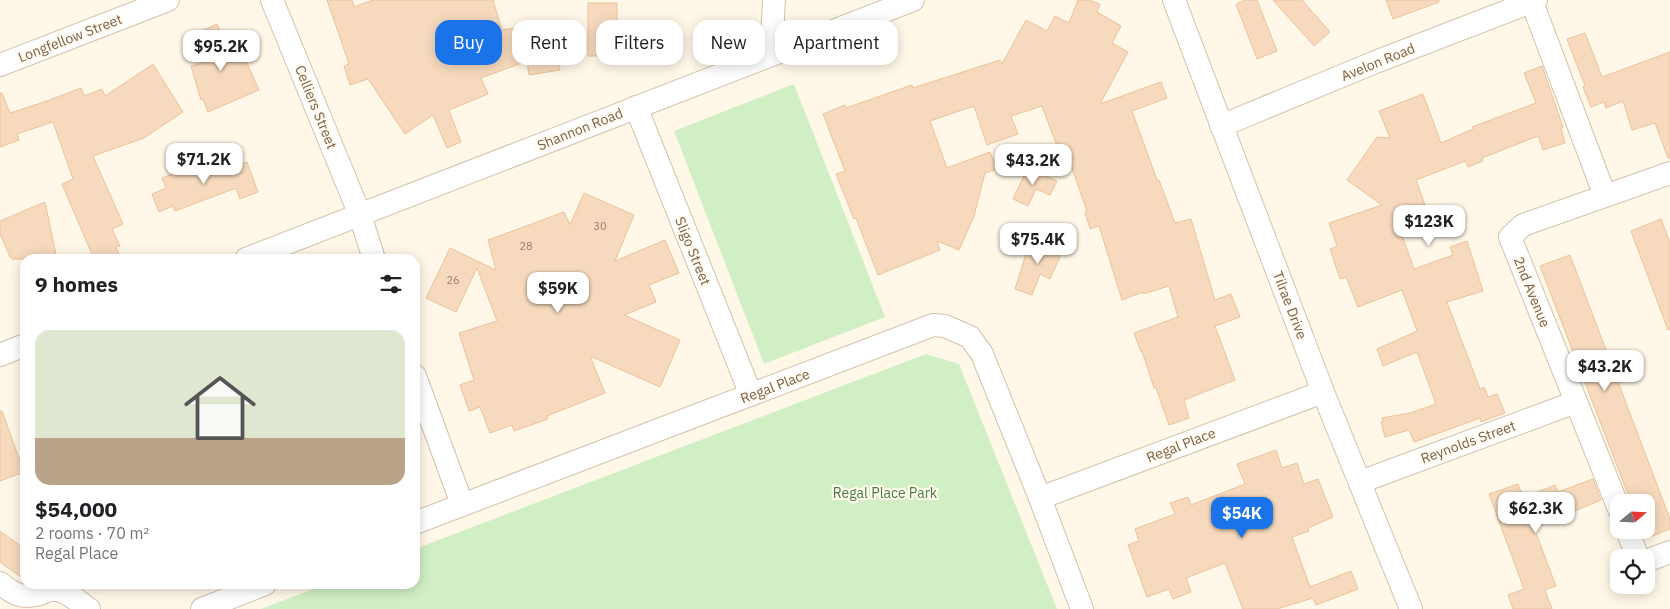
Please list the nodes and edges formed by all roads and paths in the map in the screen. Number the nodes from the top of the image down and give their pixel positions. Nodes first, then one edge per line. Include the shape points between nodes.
1 (168, 0) edge
2 (272, 0) edge
3 (774, 0) edge
4 (913, 0) edge
5 (1174, 0) edge
6 (1534, 1) edge
7 (771, 55) junction
8 (0, 65) edge
9 (636, 107) junction
10 (1221, 126) junction
11 (1670, 173) edge
12 (1605, 196) junction
13 (360, 214) junction
14 (259, 254) edge
15 (372, 254) edge
16 (20, 347) edge
17 (0, 355) edge
18 (420, 390) edge
19 (1323, 392) junction
20 (751, 395) junction
21 (1576, 402) junction
22 (1360, 482) junction
23 (1613, 494) edge
24 (1040, 498) junction
25 (462, 504) junction
26 (420, 521) edge
27 (1670, 552) edge
28 (1655, 558) edge
29 (0, 583) edge
30 (252, 589) edge
31 (89, 609) edge
32 (202, 609) edge
33 (1082, 609) edge
34 (1411, 609) edge

1 - 8 street, Longfellow Street
2 - 13 street, Celliers Street
3 - 7 street
4 - 7 street, Shannon Road
5 - 10 street, Tilrae Drive
6 - 10 street, Avelon Road
6 - 12 street
7 - 9 street, Shannon Road
9 - 13 street, Shannon Road
9 - 20 street, Sligo Street
10 - 19 street, Tilrae Drive
11 - 12 street, 2nd Avenue
12 - 21 street, 2nd Avenue via 1522,225 1510,237
13 - 14 street, Shannon Road
13 - 15 street, Celliers Street
16 - 17 street
18 - 25 street
19 - 22 street, Tilrae Drive
19 - 24 street, Regal Place
20 - 24 street, Regal Place via 933,326 945,326 970,337 982,354
20 - 25 street, Regal Place
21 - 22 street, Reynolds Street
21 - 23 street, 2nd Avenue
22 - 34 street, Tilrae Drive
24 - 33 street, Regal Place
25 - 26 street, Regal Place
27 - 28 street
29 - 31 street via 14,594 25,596 54,589
30 - 32 street

